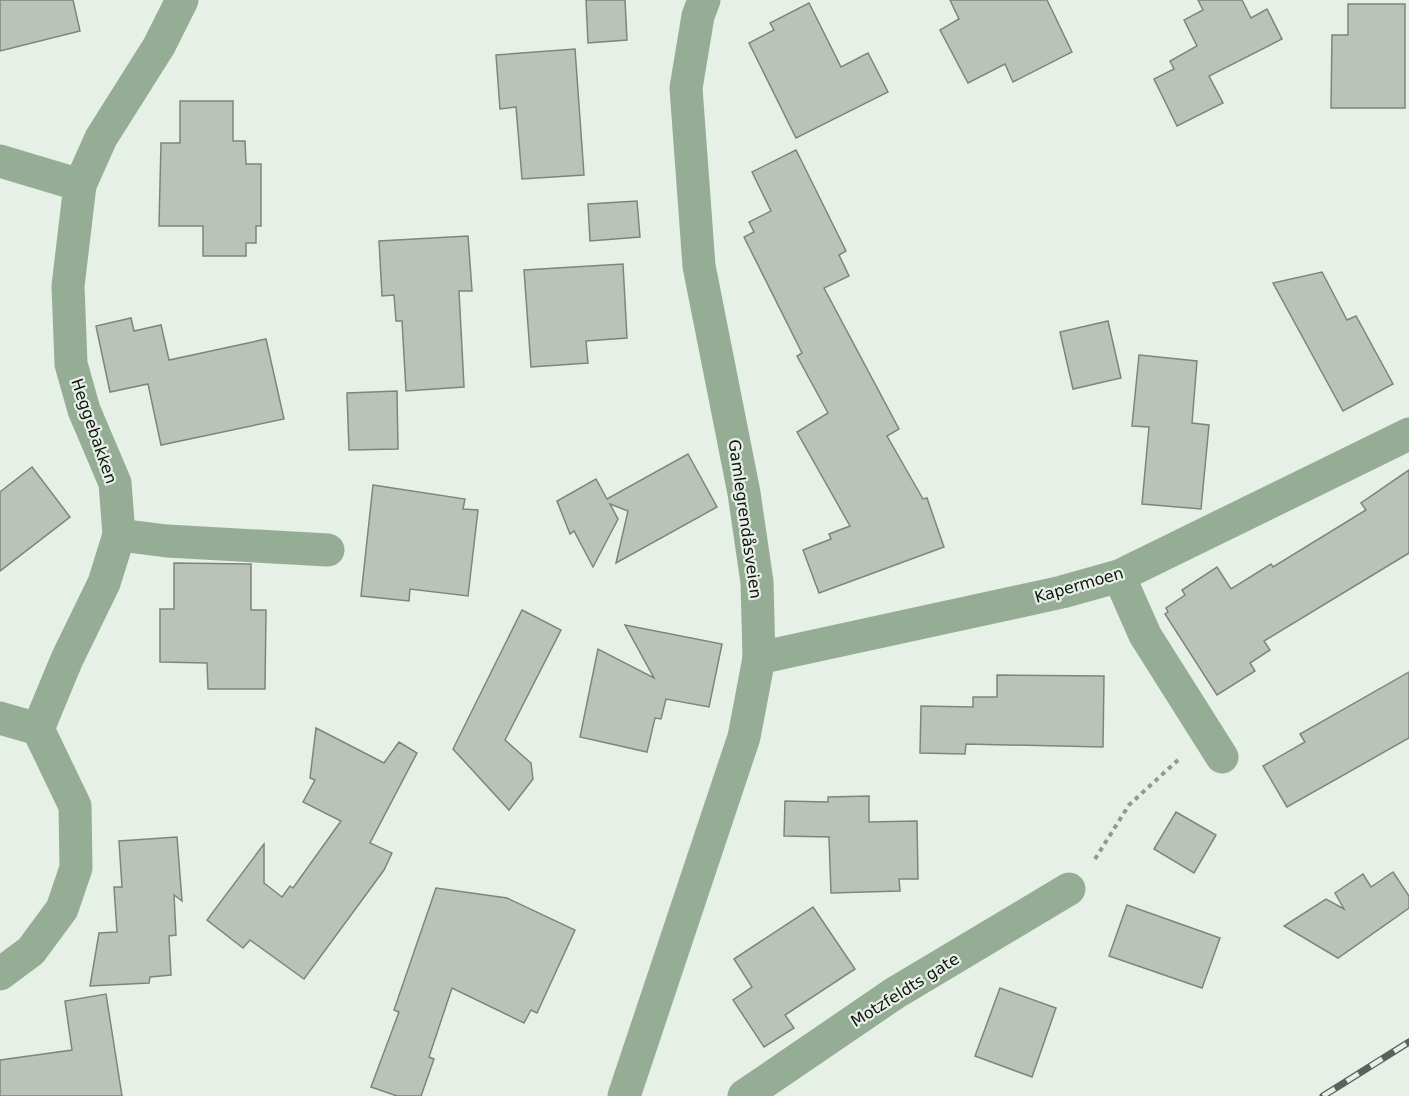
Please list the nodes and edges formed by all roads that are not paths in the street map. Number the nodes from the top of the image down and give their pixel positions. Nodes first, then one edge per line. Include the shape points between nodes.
1 (182, 0) edge
2 (704, 0) edge
3 (0, 161) edge
4 (80, 185) junction
5 (1409, 434) edge
6 (119, 535) junction
7 (328, 550) dead end
8 (1119, 576) junction
9 (759, 658) junction
10 (0, 718) edge
11 (38, 729) junction
12 (1215, 745) road end
13 (1069, 889) road end
14 (0, 974) edge
15 (624, 1096) edge
16 (744, 1096) edge

1 - 4 street, Heggebakken via 159,46 101,138
2 - 9 street, Gamlegrendåsveien via 686,88 699,266 744,493 757,582
3 - 4 street
4 - 6 street, Heggebakken via 68,286 71,364 84,410 115,483
5 - 8 street, Kapermoen
6 - 7 street via 168,542
6 - 11 street, Heggebakken via 104,583
8 - 9 street, Kapermoen
8 - 12 street via 1145,634
9 - 15 street, Gamlegrendåsveien via 744,737
10 - 11 street
11 - 14 street via 75,806 76,868 62,909 31,951
13 - 16 street, Motzfeldts gate via 895,993

